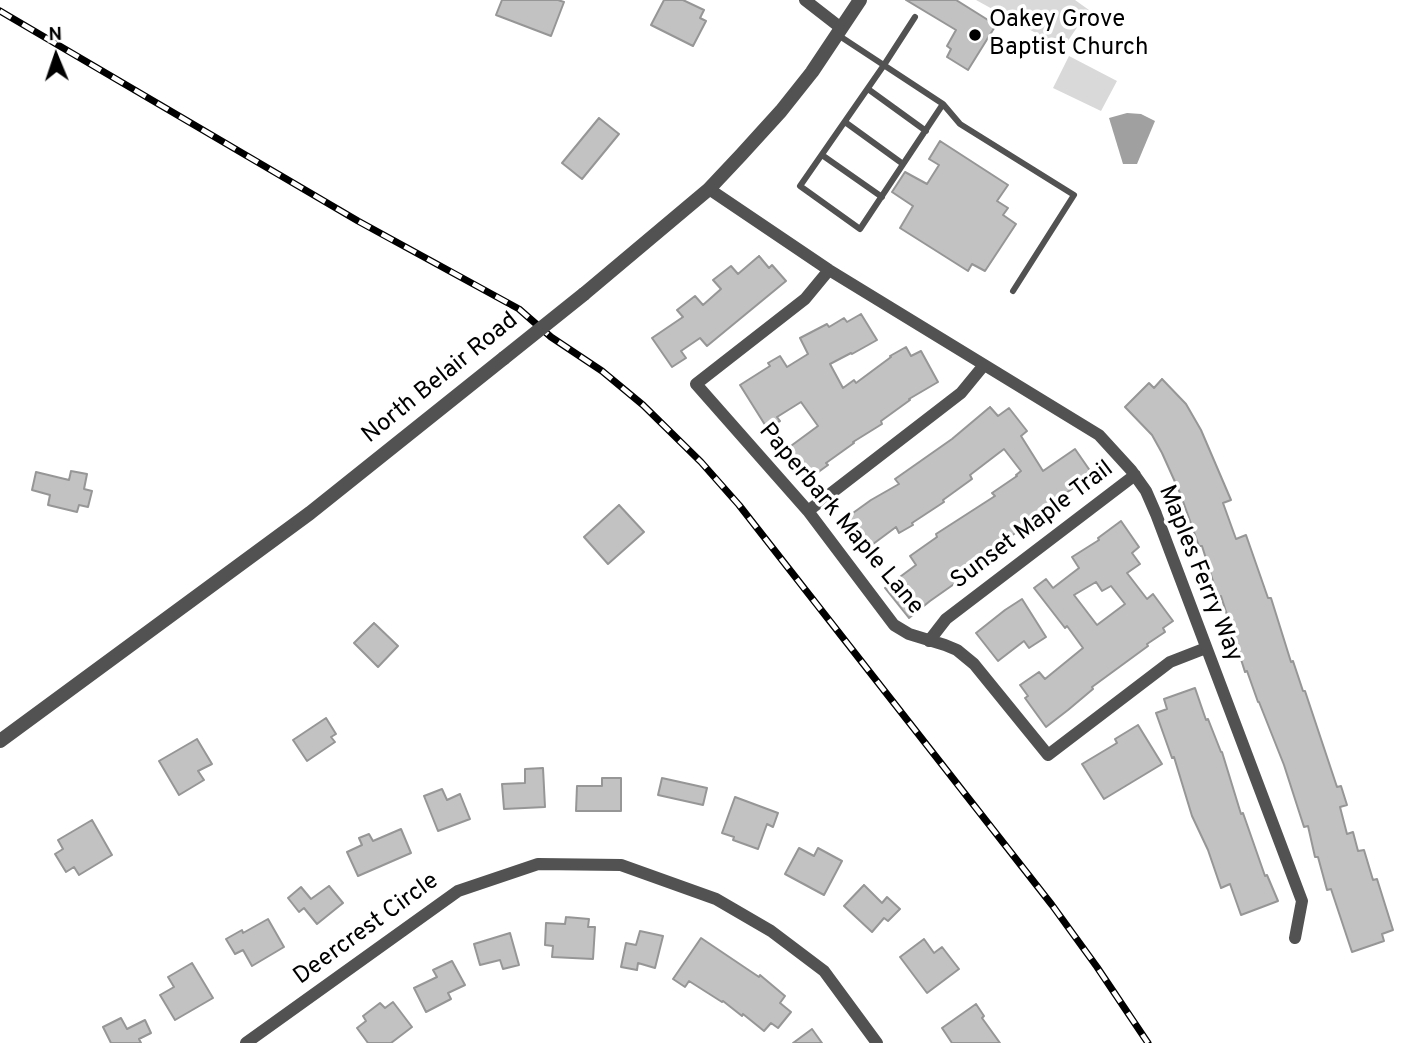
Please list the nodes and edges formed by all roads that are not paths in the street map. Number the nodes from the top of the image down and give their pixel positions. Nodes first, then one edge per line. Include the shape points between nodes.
1 (805, 0) edge
2 (860, 0) edge
3 (915, 17) dead end
4 (839, 31) junction
5 (884, 65) junction
6 (868, 89) junction
7 (943, 104) junction
8 (845, 122) junction
9 (926, 131) junction
10 (822, 155) junction
11 (903, 164) junction
12 (709, 189) junction
13 (881, 197) junction
14 (829, 270) junction
15 (1013, 291) dead end
16 (984, 365) junction
17 (1135, 475) junction
18 (808, 511) junction
19 (929, 641) junction
20 (1206, 648) junction
21 (0, 741) edge
22 (1296, 938) dead end
23 (246, 1043) edge
24 (877, 1043) edge

1 - 4 street
2 - 4 street, North Belair Road
3 - 5 lane
4 - 5 lane
4 - 12 street, North Belair Road via 781,111
5 - 6 lane
5 - 7 lane
6 - 8 lane
6 - 9 lane
7 - 9 lane
7 - 15 lane via 961,124 1074,195
8 - 10 lane
8 - 11 lane
9 - 11 lane
10 - 13 lane
10 - 13 lane via 800,186 860,229
11 - 13 lane
12 - 14 street, Maples Ferry Way
12 - 21 street, North Belair Road, bridge via 310,513
14 - 16 street, Maples Ferry Way
14 - 18 street, Paperbark Maple Lane via 805,299 696,384
16 - 17 street, Maples Ferry Way via 1100,435
16 - 18 street via 961,393
17 - 19 street, Sunset Maple Trail via 946,619
17 - 20 street, Maples Ferry Way via 1156,514
18 - 19 street, Paperbark Maple Lane via 894,625
19 - 20 street, Paperbark Maple Lane via 957,650 974,664 1048,755 1170,662
20 - 22 street, Maples Ferry Way via 1302,901
23 - 24 street, Deercrest Circle via 458,891 538,864 621,866 716,899 771,931 824,971

